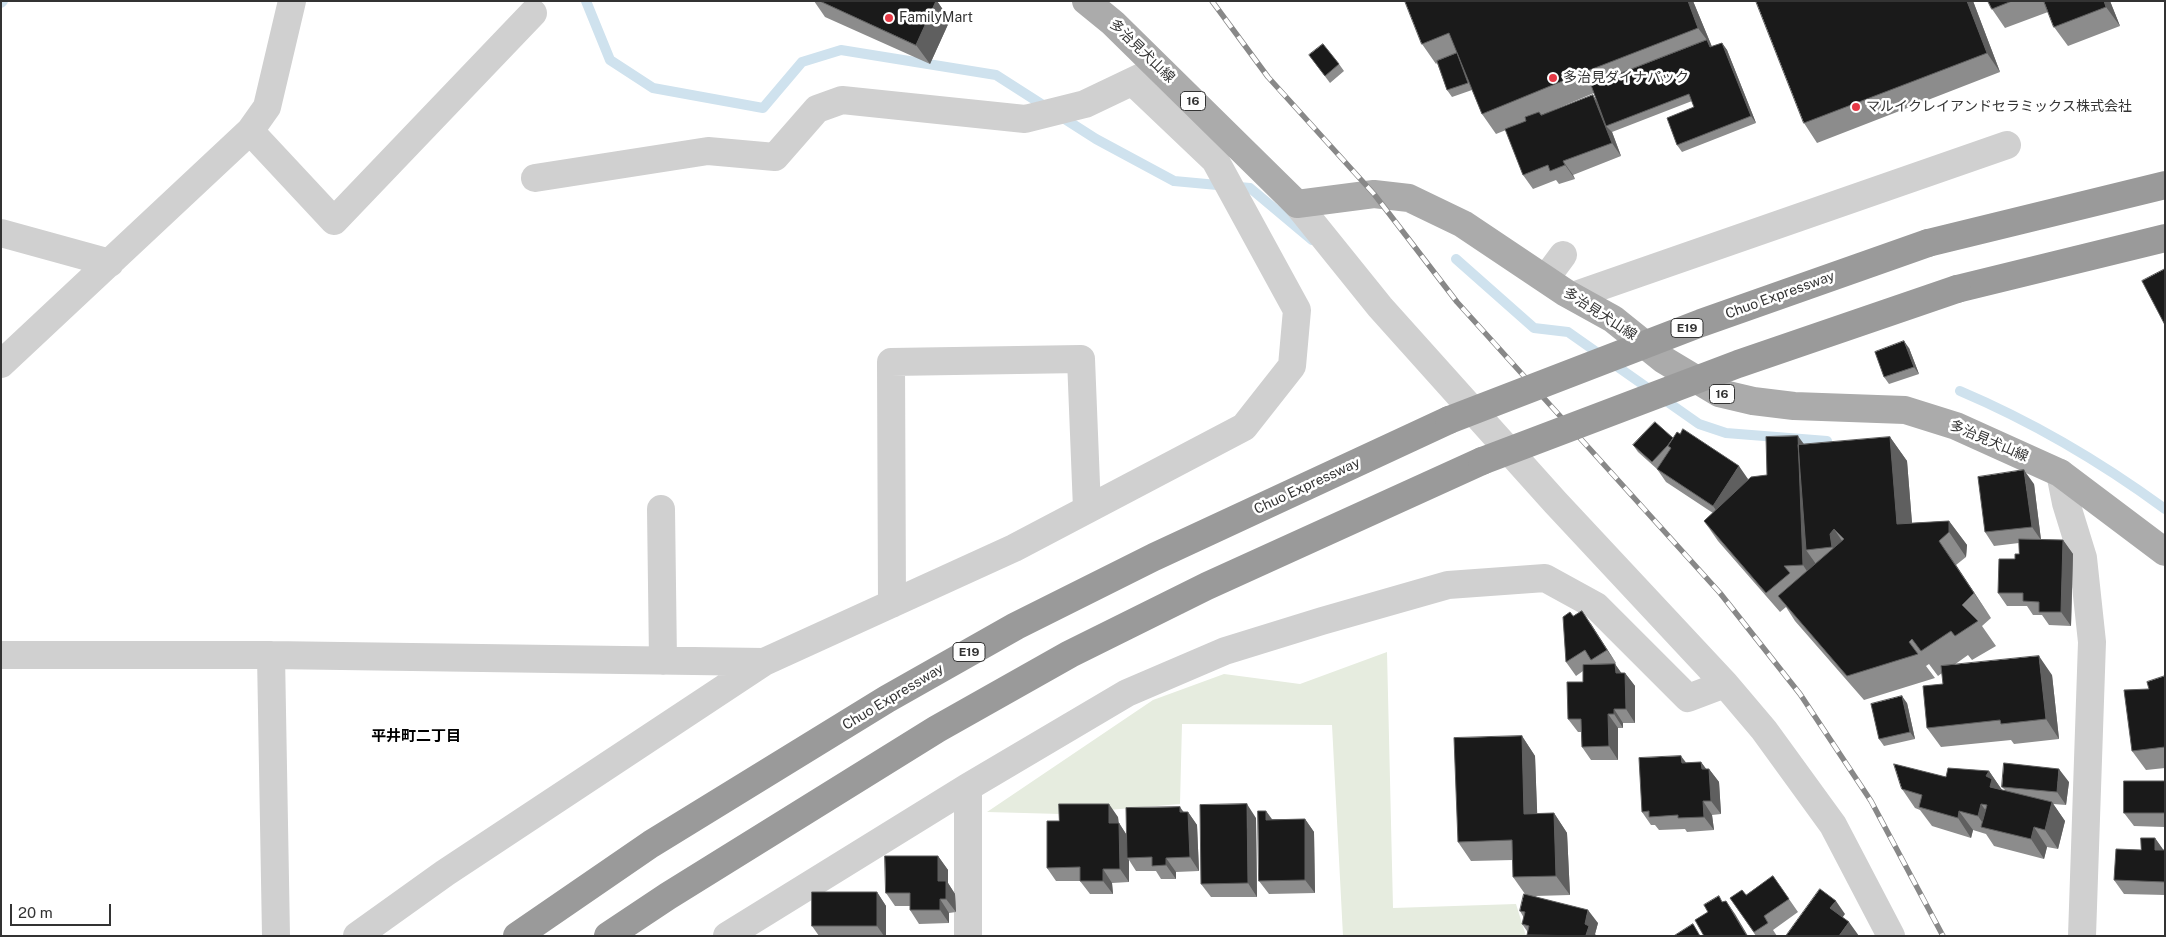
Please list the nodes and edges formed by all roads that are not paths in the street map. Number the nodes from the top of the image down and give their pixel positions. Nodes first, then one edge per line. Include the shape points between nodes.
1 (292, 1) edge
2 (1086, 1) edge
3 (533, 13) dead end
4 (1160, 69) junction
5 (1133, 82) junction
6 (250, 132) junction
7 (2008, 145) dead end
8 (535, 178) dead end
9 (2165, 185) edge
10 (1297, 204) junction
11 (1, 233) edge
12 (2165, 238) edge
13 (1563, 255) dead end
14 (110, 263) junction
15 (1546, 278) junction
16 (1573, 296) junction
17 (1, 364) edge
18 (2060, 472) junction
19 (661, 509) dead end
20 (1087, 509) junction
21 (2165, 552) edge
22 (892, 604) junction
23 (1, 654) edge
24 (271, 655) junction
25 (663, 661) junction
26 (764, 662) junction
27 (1725, 684) junction
28 (968, 787) junction
29 (276, 936) edge
30 (357, 936) edge
31 (517, 936) edge
32 (608, 936) edge
33 (727, 936) edge
34 (968, 936) edge
35 (1891, 936) edge
36 (2082, 936) edge

1 - 6 street via 267,107
2 - 4 main road, 多治見犬山線 / 16 via 1114,22
3 - 6 street via 334,221
4 - 5 street
4 - 10 main road, 多治見犬山線 / 16
5 - 8 street via 1085,104 1025,118 842,100 818,109 776,157 708,151
5 - 20 street via 1215,160 1296,310 1292,366 1244,426
6 - 14 street
7 - 16 street
9 - 31 highway, Chuo Expressway / E19, bridge via 1928,243 1701,323 1450,420 1154,557 1016,626 887,699 651,844
10 - 15 main road, 多治見犬山線 / 16 via 1374,194 1408,198 1463,224
10 - 27 street via 1380,307 1555,502
11 - 14 street
12 - 32 highway, bridge via 1957,289 1738,364 1482,461 1207,586 1070,654 937,730
13 - 15 street
14 - 17 street
15 - 16 main road, 多治見犬山線 / 16
16 - 18 main road, 多治見犬山線 / 16 via 1613,319 1664,360 1719,393 1794,406 1905,410 1956,426
18 - 21 main road, 多治見犬山線 / 16
18 - 36 street via 2083,558 2092,642
19 - 25 street
20 - 22 street via 1014,548
20 - 22 street via 1081,359 891,362
22 - 26 street
23 - 24 street
24 - 25 street
24 - 29 street
25 - 26 street
26 - 30 street via 444,873
27 - 28 street via 1688,698 1596,606 1545,578 1448,585 1225,651 1127,693
27 - 35 street via 1764,730 1833,825
28 - 33 street
28 - 34 street

